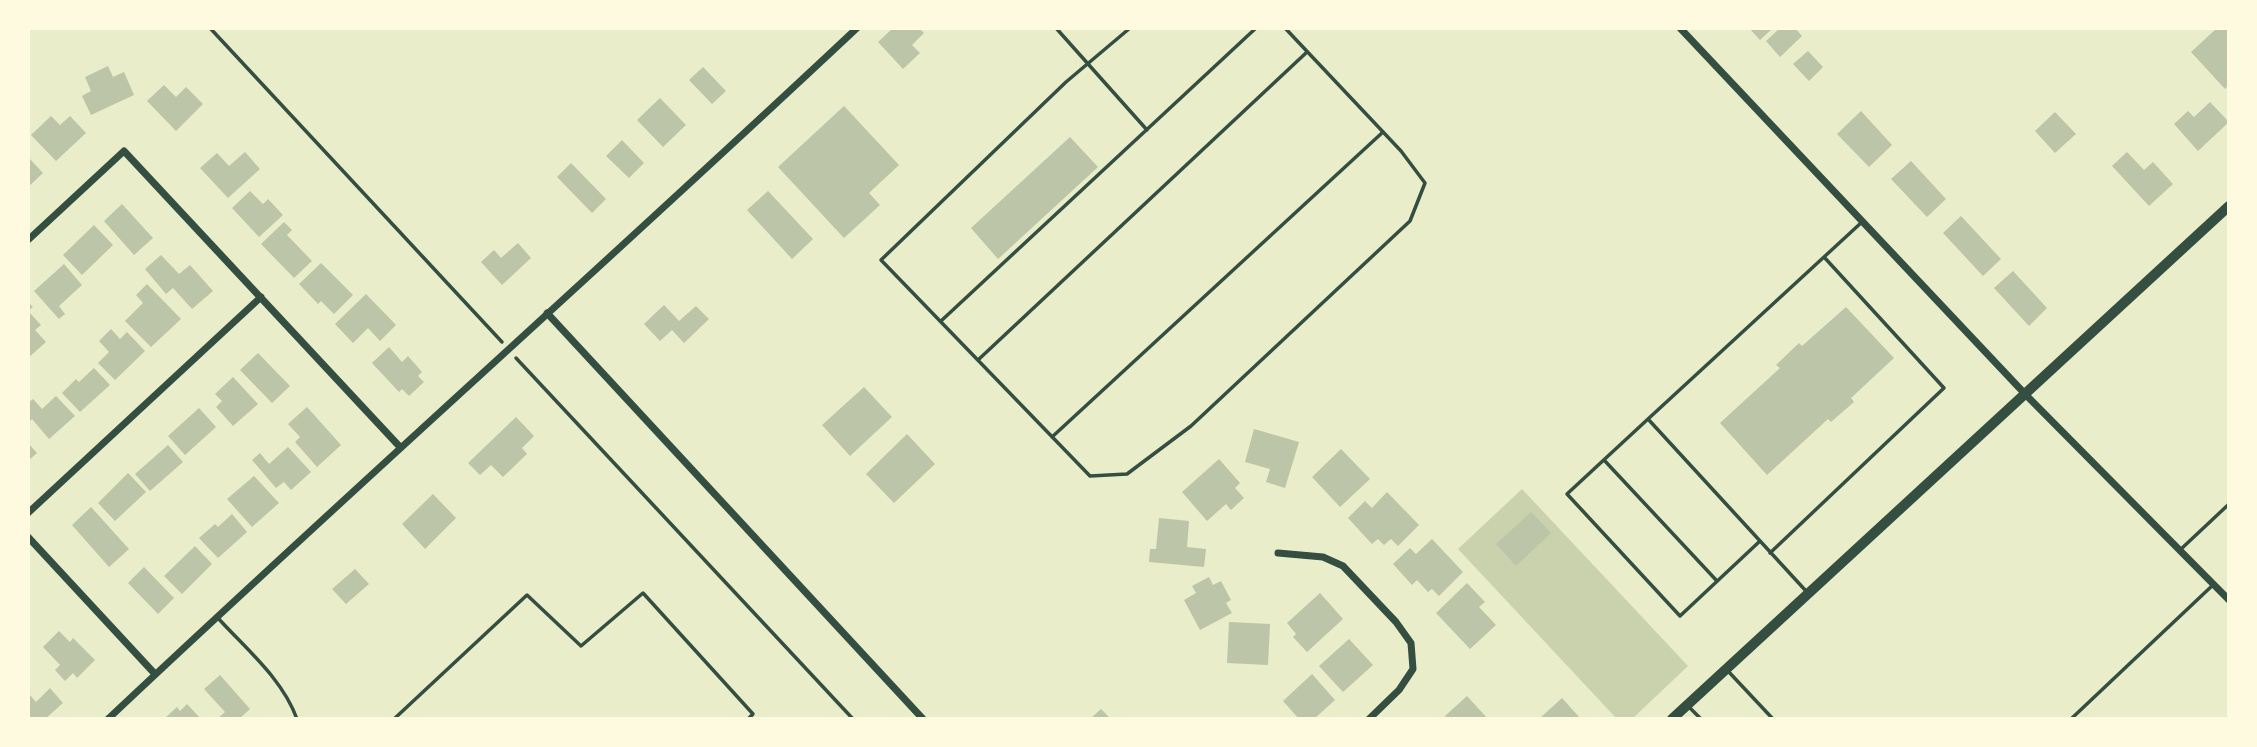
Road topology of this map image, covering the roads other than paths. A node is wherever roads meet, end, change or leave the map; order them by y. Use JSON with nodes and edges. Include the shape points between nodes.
{"nodes":[{"id":1,"x":857,"y":28,"type":"edge"},
{"id":2,"x":1056,"y":28,"type":"edge"},
{"id":3,"x":1130,"y":28,"type":"edge"},
{"id":4,"x":1256,"y":28,"type":"edge"},
{"id":5,"x":1285,"y":28,"type":"edge"},
{"id":6,"x":1680,"y":28,"type":"edge"},
{"id":7,"x":1307,"y":52,"type":"junction"},
{"id":8,"x":1089,"y":63,"type":"junction"},
{"id":9,"x":1147,"y":130,"type":"junction"},
{"id":10,"x":1383,"y":132,"type":"junction"},
{"id":11,"x":2229,"y":206,"type":"edge"},
{"id":12,"x":1863,"y":222,"type":"junction"},
{"id":13,"x":28,"y":240,"type":"edge"},
{"id":14,"x":1824,"y":257,"type":"junction"},
{"id":15,"x":261,"y":297,"type":"junction"},
{"id":16,"x":547,"y":313,"type":"junction"},
{"id":17,"x":941,"y":321,"type":"junction"},
{"id":18,"x":978,"y":360,"type":"junction"},
{"id":19,"x":2026,"y":395,"type":"junction"},
{"id":20,"x":1648,"y":419,"type":"junction"},
{"id":21,"x":1052,"y":437,"type":"junction"},
{"id":22,"x":400,"y":447,"type":"junction"},
{"id":23,"x":1604,"y":460,"type":"junction"},
{"id":24,"x":2229,"y":504,"type":"edge"},
{"id":25,"x":28,"y":513,"type":"edge"},
{"id":26,"x":28,"y":537,"type":"edge"},
{"id":27,"x":1760,"y":541,"type":"junction"},
{"id":28,"x":2180,"y":550,"type":"junction"},
{"id":29,"x":1770,"y":552,"type":"junction"},
{"id":30,"x":1278,"y":553,"type":"dead end"},
{"id":31,"x":1717,"y":581,"type":"junction"},
{"id":32,"x":2214,"y":584,"type":"junction"},
{"id":33,"x":1807,"y":593,"type":"junction"},
{"id":34,"x":2229,"y":600,"type":"edge"},
{"id":35,"x":217,"y":617,"type":"junction"},
{"id":36,"x":1726,"y":668,"type":"junction"},
{"id":37,"x":155,"y":674,"type":"junction"},
{"id":38,"x":1687,"y":705,"type":"junction"},
{"id":39,"x":108,"y":719,"type":"edge"},
{"id":40,"x":297,"y":719,"type":"edge"},
{"id":41,"x":923,"y":719,"type":"edge"},
{"id":42,"x":1369,"y":719,"type":"edge"},
{"id":43,"x":1672,"y":719,"type":"edge"},
{"id":44,"x":1701,"y":719,"type":"edge"},
{"id":45,"x":1773,"y":719,"type":"edge"},
{"id":46,"x":2071,"y":719,"type":"edge"}],
"edges":[{"from":1,"to":16,"type":"street"},
{"from":2,"to":8,"type":"lane"},
{"from":3,"to":8,"type":"lane"},
{"from":4,"to":9,"type":"lane"},
{"from":5,"to":7,"type":"lane"},
{"from":6,"to":12,"type":"street"},
{"from":7,"to":10,"type":"lane"},
{"from":7,"to":18,"type":"lane"},
{"from":8,"to":9,"type":"lane"},
{"from":8,"to":17,"type":"lane","via":[[881,260]]},
{"from":9,"to":17,"type":"lane"},
{"from":10,"to":21,"type":"lane"},
{"from":10,"to":21,"type":"lane","via":[[1425,183],[1410,222],[1191,426],[1127,474],[1090,476]]},
{"from":11,"to":19,"type":"main road"},
{"from":12,"to":14,"type":"lane"},
{"from":12,"to":19,"type":"street"},
{"from":13,"to":15,"type":"street","via":[[124,151]]},
{"from":14,"to":20,"type":"lane"},
{"from":14,"to":29,"type":"lane","via":[[1944,387]]},
{"from":15,"to":22,"type":"street"},
{"from":15,"to":25,"type":"street"},
{"from":16,"to":22,"type":"street"},
{"from":16,"to":41,"type":"street"},
{"from":17,"to":18,"type":"lane"},
{"from":18,"to":21,"type":"lane"},
{"from":19,"to":28,"type":"street"},
{"from":19,"to":33,"type":"main road"},
{"from":20,"to":23,"type":"lane"},
{"from":20,"to":27,"type":"lane"},
{"from":22,"to":35,"type":"street"},
{"from":23,"to":31,"type":"lane"},
{"from":23,"to":31,"type":"lane","via":[[1567,494],[1604,535],[1680,616]]},
{"from":24,"to":28,"type":"lane"},
{"from":26,"to":37,"type":"street"},
{"from":27,"to":29,"type":"lane"},
{"from":27,"to":31,"type":"lane"},
{"from":28,"to":32,"type":"street"},
{"from":29,"to":33,"type":"lane"},
{"from":30,"to":42,"type":"street","via":[[1323,557],[1343,566],[1411,643],[1413,669]]},
{"from":32,"to":34,"type":"street"},
{"from":32,"to":46,"type":"lane"},
{"from":33,"to":36,"type":"main road"},
{"from":35,"to":37,"type":"street"},
{"from":35,"to":40,"type":"lane","via":[[278,682]]},
{"from":36,"to":38,"type":"main road"},
{"from":36,"to":45,"type":"lane"},
{"from":37,"to":39,"type":"street"},
{"from":38,"to":43,"type":"main road"},
{"from":38,"to":44,"type":"lane"}]}
